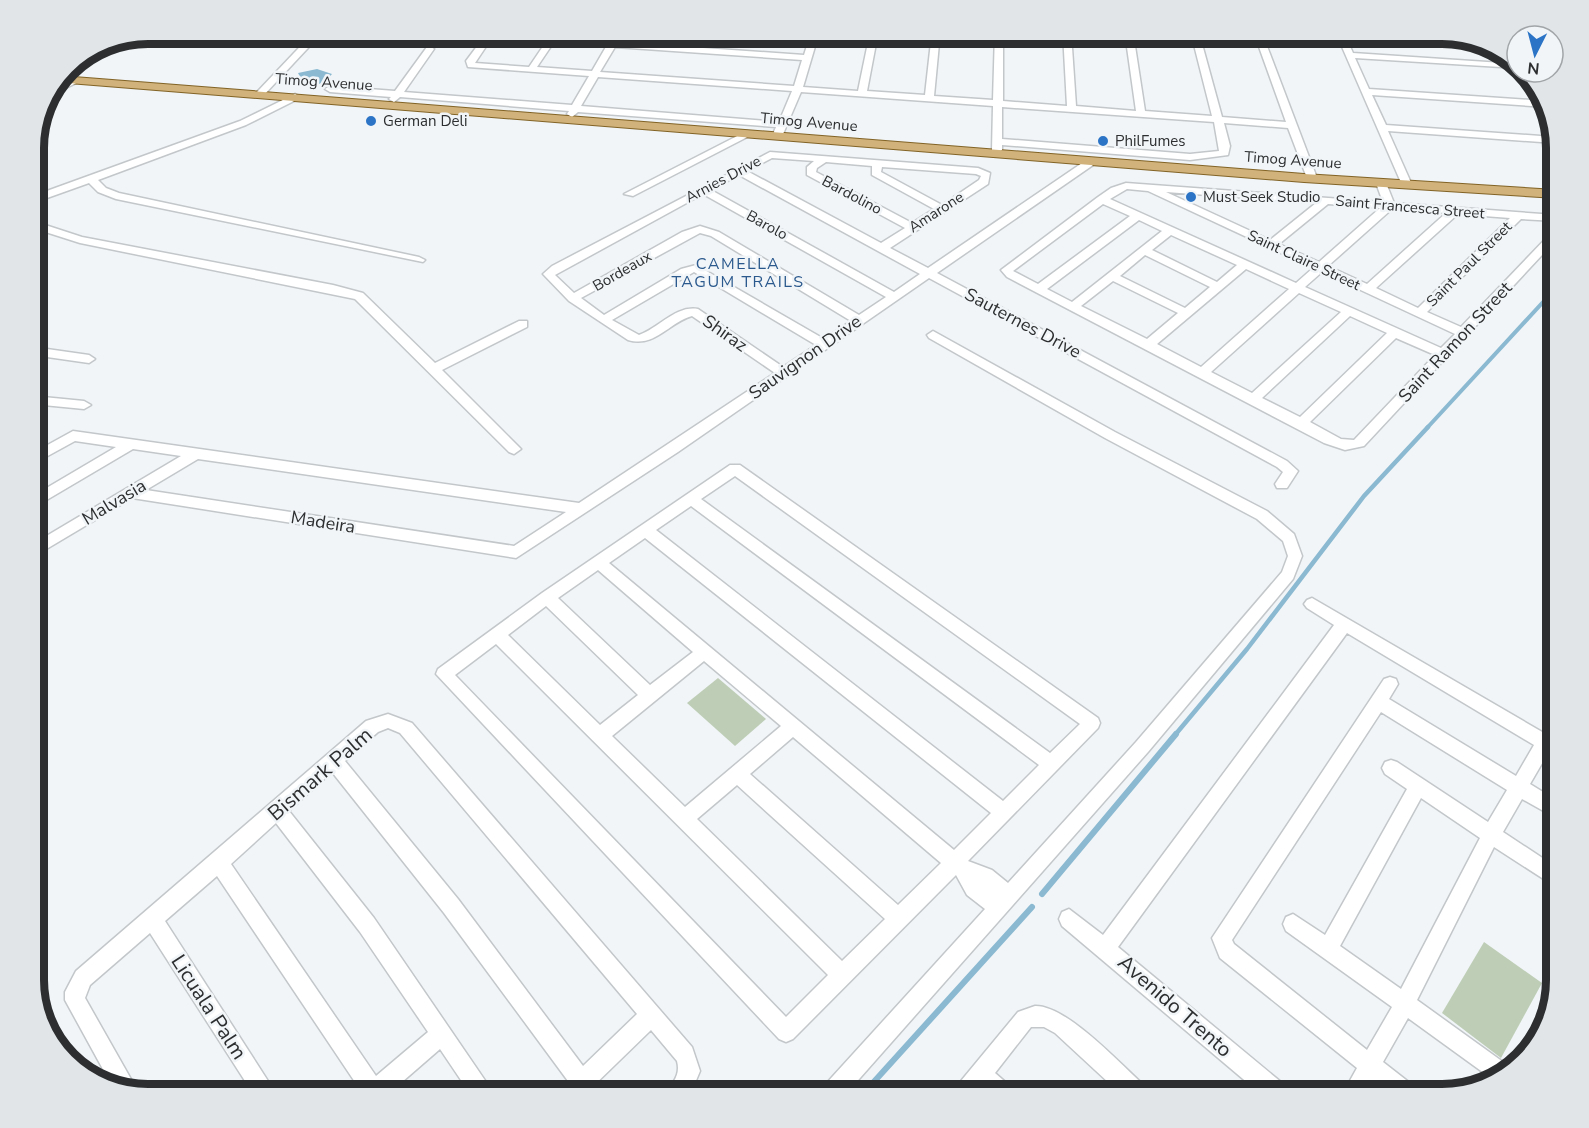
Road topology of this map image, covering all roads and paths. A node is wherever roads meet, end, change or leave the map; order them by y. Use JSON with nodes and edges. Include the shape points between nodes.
{"nodes":[{"id":1,"x":308,"y":44,"type":"edge"},
{"id":2,"x":484,"y":44,"type":"edge"},
{"id":3,"x":549,"y":44,"type":"edge"},
{"id":4,"x":612,"y":44,"type":"joint"},
{"id":5,"x":812,"y":44,"type":"edge"},
{"id":6,"x":872,"y":44,"type":"edge"},
{"id":7,"x":935,"y":44,"type":"edge"},
{"id":8,"x":999,"y":44,"type":"edge"},
{"id":9,"x":1068,"y":44,"type":"edge"},
{"id":10,"x":1131,"y":44,"type":"edge"},
{"id":11,"x":1198,"y":44,"type":"edge"},
{"id":12,"x":1262,"y":44,"type":"edge"},
{"id":13,"x":1345,"y":44,"type":"edge"},
{"id":14,"x":430,"y":49,"type":"dead end"},
{"id":15,"x":1350,"y":55,"type":"junction"},
{"id":16,"x":809,"y":58,"type":"junction"},
{"id":17,"x":1504,"y":64,"type":"edge"},
{"id":18,"x":531,"y":70,"type":"junction"},
{"id":19,"x":595,"y":76,"type":"junction"},
{"id":20,"x":69,"y":80,"type":"edge"},
{"id":21,"x":78,"y":80,"type":"junction"},
{"id":22,"x":63,"y":87,"type":"edge"},
{"id":23,"x":330,"y":89,"type":"dead end"},
{"id":24,"x":798,"y":89,"type":"junction"},
{"id":25,"x":1366,"y":92,"type":"junction"},
{"id":26,"x":260,"y":94,"type":"junction"},
{"id":27,"x":862,"y":95,"type":"junction"},
{"id":28,"x":295,"y":97,"type":"junction"},
{"id":29,"x":394,"y":99,"type":"junction"},
{"id":30,"x":929,"y":99,"type":"junction"},
{"id":31,"x":1536,"y":103,"type":"edge"},
{"id":32,"x":998,"y":105,"type":"junction"},
{"id":33,"x":1072,"y":110,"type":"junction"},
{"id":34,"x":573,"y":113,"type":"junction"},
{"id":35,"x":1141,"y":114,"type":"junction"},
{"id":36,"x":1216,"y":119,"type":"junction"},
{"id":37,"x":1292,"y":125,"type":"junction"},
{"id":38,"x":1382,"y":128,"type":"junction"},
{"id":39,"x":779,"y":130,"type":"junction"},
{"id":40,"x":750,"y":133,"type":"junction"},
{"id":41,"x":1545,"y":139,"type":"edge"},
{"id":42,"x":997,"y":148,"type":"junction"},
{"id":43,"x":824,"y":159,"type":"junction"},
{"id":44,"x":1092,"y":161,"type":"junction"},
{"id":45,"x":877,"y":163,"type":"junction"},
{"id":46,"x":739,"y":171,"type":"junction"},
{"id":47,"x":986,"y":175,"type":"joint"},
{"id":48,"x":1312,"y":178,"type":"junction"},
{"id":49,"x":91,"y":179,"type":"junction"},
{"id":50,"x":1381,"y":183,"type":"junction"},
{"id":51,"x":1407,"y":185,"type":"junction"},
{"id":52,"x":1145,"y":186,"type":"junction"},
{"id":53,"x":703,"y":190,"type":"junction"},
{"id":54,"x":1546,"y":193,"type":"edge"},
{"id":55,"x":629,"y":194,"type":"dead end"},
{"id":56,"x":44,"y":196,"type":"edge"},
{"id":57,"x":1102,"y":199,"type":"junction"},
{"id":58,"x":1327,"y":200,"type":"junction"},
{"id":59,"x":1390,"y":205,"type":"junction"},
{"id":60,"x":940,"y":208,"type":"junction"},
{"id":61,"x":1456,"y":210,"type":"junction"},
{"id":62,"x":1138,"y":215,"type":"junction"},
{"id":63,"x":1519,"y":215,"type":"junction"},
{"id":64,"x":1546,"y":217,"type":"edge"},
{"id":65,"x":911,"y":227,"type":"junction"},
{"id":66,"x":44,"y":228,"type":"edge"},
{"id":67,"x":1170,"y":230,"type":"junction"},
{"id":68,"x":1270,"y":245,"type":"junction"},
{"id":69,"x":1546,"y":245,"type":"edge"},
{"id":70,"x":883,"y":247,"type":"junction"},
{"id":71,"x":1144,"y":250,"type":"junction"},
{"id":72,"x":419,"y":260,"type":"dead end"},
{"id":73,"x":1245,"y":264,"type":"junction"},
{"id":74,"x":1321,"y":268,"type":"junction"},
{"id":75,"x":928,"y":272,"type":"junction"},
{"id":76,"x":549,"y":274,"type":"joint"},
{"id":77,"x":1111,"y":276,"type":"junction"},
{"id":78,"x":1218,"y":287,"type":"junction"},
{"id":79,"x":1298,"y":288,"type":"junction"},
{"id":80,"x":1039,"y":289,"type":"junction"},
{"id":81,"x":1367,"y":290,"type":"junction"},
{"id":82,"x":893,"y":296,"type":"junction"},
{"id":83,"x":573,"y":298,"type":"junction"},
{"id":84,"x":1072,"y":307,"type":"junction"},
{"id":85,"x":1349,"y":311,"type":"junction"},
{"id":86,"x":1187,"y":313,"type":"junction"},
{"id":87,"x":1419,"y":313,"type":"junction"},
{"id":88,"x":604,"y":319,"type":"junction"},
{"id":89,"x":858,"y":320,"type":"junction"},
{"id":90,"x":523,"y":324,"type":"dead end"},
{"id":91,"x":1395,"y":333,"type":"junction"},
{"id":92,"x":1463,"y":333,"type":"junction"},
{"id":93,"x":933,"y":335,"type":"dead end"},
{"id":94,"x":823,"y":344,"type":"junction"},
{"id":95,"x":1148,"y":345,"type":"junction"},
{"id":96,"x":44,"y":353,"type":"edge"},
{"id":97,"x":1443,"y":354,"type":"junction"},
{"id":98,"x":89,"y":359,"type":"dead end"},
{"id":99,"x":434,"y":369,"type":"junction"},
{"id":100,"x":782,"y":372,"type":"junction"},
{"id":101,"x":1202,"y":373,"type":"junction"},
{"id":102,"x":1253,"y":399,"type":"junction"},
{"id":103,"x":44,"y":401,"type":"edge"},
{"id":104,"x":84,"y":405,"type":"dead end"},
{"id":105,"x":1301,"y":423,"type":"junction"},
{"id":106,"x":131,"y":444,"type":"junction"},
{"id":107,"x":514,"y":448,"type":"dead end"},
{"id":108,"x":44,"y":453,"type":"edge"},
{"id":109,"x":195,"y":454,"type":"junction"},
{"id":110,"x":1282,"y":484,"type":"dead end"},
{"id":111,"x":130,"y":493,"type":"junction"},
{"id":112,"x":44,"y":496,"type":"edge"},
{"id":113,"x":691,"y":499,"type":"junction"},
{"id":114,"x":581,"y":509,"type":"junction"},
{"id":115,"x":645,"y":530,"type":"junction"},
{"id":116,"x":44,"y":544,"type":"edge"},
{"id":117,"x":516,"y":552,"type":"joint"},
{"id":118,"x":598,"y":562,"type":"junction"},
{"id":119,"x":547,"y":597,"type":"junction"},
{"id":120,"x":1312,"y":604,"type":"dead end"},
{"id":121,"x":1345,"y":623,"type":"junction"},
{"id":122,"x":497,"y":634,"type":"junction"},
{"id":123,"x":703,"y":653,"type":"junction"},
{"id":124,"x":1390,"y":684,"type":"dead end"},
{"id":125,"x":650,"y":696,"type":"junction"},
{"id":126,"x":1379,"y":702,"type":"junction"},
{"id":127,"x":792,"y":727,"type":"junction"},
{"id":128,"x":600,"y":735,"type":"junction"},
{"id":129,"x":1546,"y":743,"type":"edge"},
{"id":130,"x":1546,"y":751,"type":"edge"},
{"id":131,"x":334,"y":761,"type":"junction"},
{"id":132,"x":1051,"y":764,"type":"junction"},
{"id":133,"x":1391,"y":768,"type":"dead end"},
{"id":134,"x":736,"y":773,"type":"junction"},
{"id":135,"x":1417,"y":788,"type":"junction"},
{"id":136,"x":1519,"y":788,"type":"junction"},
{"id":137,"x":1546,"y":804,"type":"edge"},
{"id":138,"x":277,"y":810,"type":"junction"},
{"id":139,"x":1004,"y":812,"type":"junction"},
{"id":140,"x":684,"y":819,"type":"junction"},
{"id":141,"x":1491,"y":835,"type":"junction"},
{"id":142,"x":219,"y":862,"type":"junction"},
{"id":143,"x":959,"y":866,"type":"junction"},
{"id":144,"x":1546,"y":871,"type":"edge"},
{"id":145,"x":1003,"y":902,"type":"junction"},
{"id":146,"x":898,"y":918,"type":"junction"},
{"id":147,"x":152,"y":919,"type":"junction"},
{"id":148,"x":1069,"y":919,"type":"dead end"},
{"id":149,"x":1293,"y":924,"type":"dead end"},
{"id":150,"x":1106,"y":947,"type":"junction"},
{"id":151,"x":1328,"y":948,"type":"junction"},
{"id":152,"x":842,"y":975,"type":"junction"},
{"id":153,"x":1405,"y":1003,"type":"junction"},
{"id":154,"x":650,"y":1016,"type":"junction"},
{"id":155,"x":441,"y":1035,"type":"junction"},
{"id":156,"x":1369,"y":1066,"type":"junction"},
{"id":157,"x":1496,"y":1069,"type":"edge"},
{"id":158,"x":981,"y":1074,"type":"junction"},
{"id":159,"x":121,"y":1081,"type":"edge"},
{"id":160,"x":259,"y":1084,"type":"edge"},
{"id":161,"x":366,"y":1084,"type":"edge"},
{"id":162,"x":383,"y":1084,"type":"edge"},
{"id":163,"x":476,"y":1084,"type":"edge"},
{"id":164,"x":573,"y":1084,"type":"edge"},
{"id":165,"x":581,"y":1084,"type":"edge"},
{"id":166,"x":686,"y":1084,"type":"edge"},
{"id":167,"x":841,"y":1084,"type":"edge"},
{"id":168,"x":972,"y":1084,"type":"edge"},
{"id":169,"x":991,"y":1084,"type":"edge"},
{"id":170,"x":1126,"y":1084,"type":"edge"},
{"id":171,"x":1266,"y":1084,"type":"edge"},
{"id":172,"x":1359,"y":1084,"type":"edge"},
{"id":173,"x":1393,"y":1084,"type":"edge"}],
"edges":[{"from":1,"to":26,"type":"street"},
{"from":2,"to":18,"type":"street","via":[[470,64]]},
{"from":3,"to":18,"type":"street"},
{"from":4,"to":16,"type":"street"},
{"from":4,"to":19,"type":"street"},
{"from":5,"to":16,"type":"street"},
{"from":6,"to":27,"type":"street"},
{"from":7,"to":30,"type":"street"},
{"from":8,"to":32,"type":"street"},
{"from":9,"to":33,"type":"street"},
{"from":10,"to":35,"type":"street"},
{"from":11,"to":36,"type":"street"},
{"from":12,"to":37,"type":"street"},
{"from":13,"to":15,"type":"street"},
{"from":14,"to":29,"type":"street"},
{"from":15,"to":17,"type":"street"},
{"from":15,"to":25,"type":"street"},
{"from":16,"to":24,"type":"street"},
{"from":18,"to":19,"type":"street"},
{"from":19,"to":24,"type":"street"},
{"from":19,"to":34,"type":"street"},
{"from":20,"to":21,"type":"main road","name":"Timog Avenue"},
{"from":21,"to":22,"type":"street"},
{"from":21,"to":26,"type":"main road","name":"Timog Avenue"},
{"from":23,"to":29,"type":"street"},
{"from":24,"to":27,"type":"street"},
{"from":24,"to":39,"type":"street"},
{"from":25,"to":31,"type":"street"},
{"from":25,"to":38,"type":"street"},
{"from":26,"to":28,"type":"main road","name":"Timog Avenue"},
{"from":27,"to":30,"type":"street"},
{"from":28,"to":29,"type":"main road","name":"Timog Avenue"},
{"from":28,"to":49,"type":"street","via":[[243,123]]},
{"from":29,"to":34,"type":"main road","name":"Timog Avenue"},
{"from":30,"to":32,"type":"street"},
{"from":32,"to":33,"type":"street"},
{"from":32,"to":42,"type":"street"},
{"from":33,"to":35,"type":"street"},
{"from":34,"to":39,"type":"street"},
{"from":34,"to":40,"type":"main road","name":"Timog Avenue"},
{"from":35,"to":36,"type":"street"},
{"from":36,"to":37,"type":"street"},
{"from":36,"to":42,"type":"street","via":[[1225,151],[1213,156]]},
{"from":37,"to":48,"type":"street"},
{"from":38,"to":41,"type":"street"},
{"from":38,"to":51,"type":"street"},
{"from":39,"to":40,"type":"main road","name":"Timog Avenue"},
{"from":39,"to":42,"type":"main road","name":"Timog Avenue"},
{"from":40,"to":55,"type":"street"},
{"from":42,"to":44,"type":"main road","name":"Timog Avenue"},
{"from":43,"to":45,"type":"street","name":"Arnies Drive"},
{"from":43,"to":46,"type":"street","name":"Arnies Drive","via":[[770,155]]},
{"from":43,"to":65,"type":"street","name":"Bardolino","via":[[812,167],[811,173]]},
{"from":44,"to":48,"type":"main road","name":"Timog Avenue"},
{"from":44,"to":75,"type":"street","name":"Sauvignon Drive"},
{"from":45,"to":47,"type":"street","name":"Arnies Drive","via":[[978,171]]},
{"from":45,"to":60,"type":"street","via":[[876,173]]},
{"from":46,"to":53,"type":"street","name":"Arnies Drive"},
{"from":46,"to":70,"type":"street","name":"Sauternes Drive"},
{"from":47,"to":60,"type":"street","name":"Amarone","via":[[984,182]]},
{"from":48,"to":50,"type":"main road","name":"Timog Avenue"},
{"from":49,"to":56,"type":"street"},
{"from":49,"to":72,"type":"street","via":[[116,196]]},
{"from":50,"to":51,"type":"main road","name":"Timog Avenue"},
{"from":50,"to":59,"type":"street"},
{"from":51,"to":54,"type":"main road","name":"Timog Avenue"},
{"from":52,"to":57,"type":"street","name":"Saint Francesca Street","via":[[1120,187]]},
{"from":52,"to":58,"type":"street","name":"Saint Francesca Street"},
{"from":52,"to":68,"type":"street","name":"Saint Claire Street"},
{"from":53,"to":76,"type":"street","name":"Arnies Drive"},
{"from":53,"to":82,"type":"street","name":"Barolo"},
{"from":57,"to":62,"type":"street"},
{"from":57,"to":80,"type":"street","via":[[1008,268],[1011,275]]},
{"from":58,"to":59,"type":"street","name":"Saint Francesca Street"},
{"from":58,"to":68,"type":"street"},
{"from":59,"to":61,"type":"street","name":"Saint Francesca Street"},
{"from":59,"to":74,"type":"street"},
{"from":60,"to":65,"type":"street","name":"Amarone"},
{"from":61,"to":63,"type":"street","name":"Saint Francesca Street"},
{"from":61,"to":81,"type":"street"},
{"from":62,"to":67,"type":"street"},
{"from":62,"to":80,"type":"street"},
{"from":63,"to":64,"type":"street","name":"Saint Francesca Street"},
{"from":63,"to":87,"type":"street","name":"Saint Paul Street"},
{"from":65,"to":70,"type":"street","name":"Amarone"},
{"from":66,"to":99,"type":"street","via":[[80,240],[348,292],[368,303]]},
{"from":67,"to":71,"type":"street"},
{"from":67,"to":73,"type":"street"},
{"from":68,"to":74,"type":"street","name":"Saint Claire Street"},
{"from":69,"to":92,"type":"street","name":"Saint Ramon Street"},
{"from":70,"to":75,"type":"street","name":"Sauternes Drive"},
{"from":71,"to":77,"type":"street"},
{"from":71,"to":78,"type":"street"},
{"from":73,"to":78,"type":"street"},
{"from":73,"to":79,"type":"street"},
{"from":74,"to":79,"type":"street"},
{"from":74,"to":81,"type":"street","name":"Saint Claire Street"},
{"from":75,"to":82,"type":"street","name":"Sauvignon Drive"},
{"from":75,"to":110,"type":"street","name":"Sauternes Drive","via":[[1282,464],[1291,471]]},
{"from":76,"to":83,"type":"street","name":"Shiraz"},
{"from":77,"to":84,"type":"street"},
{"from":77,"to":86,"type":"street"},
{"from":78,"to":86,"type":"street"},
{"from":79,"to":85,"type":"street"},
{"from":79,"to":101,"type":"street"},
{"from":80,"to":84,"type":"street"},
{"from":81,"to":87,"type":"street","name":"Saint Claire Street"},
{"from":82,"to":89,"type":"street","name":"Sauvignon Drive"},
{"from":83,"to":88,"type":"street","name":"Shiraz"},
{"from":83,"to":89,"type":"street","name":"Bordeaux","via":[[700,229],[715,234]]},
{"from":84,"to":95,"type":"street"},
{"from":85,"to":91,"type":"street"},
{"from":85,"to":102,"type":"street"},
{"from":86,"to":95,"type":"street"},
{"from":87,"to":92,"type":"street","name":"Saint Claire Street"},
{"from":88,"to":94,"type":"street","via":[[696,268]]},
{"from":88,"to":100,"type":"street","name":"Shiraz","via":[[639,339],[694,312]]},
{"from":89,"to":94,"type":"street","name":"Sauvignon Drive"},
{"from":90,"to":99,"type":"street"},
{"from":91,"to":97,"type":"street"},
{"from":91,"to":105,"type":"street"},
{"from":92,"to":97,"type":"street","name":"Saint Ramon Street"},
{"from":93,"to":145,"type":"street","via":[[1110,435],[1262,514],[1294,547],[1288,575]]},
{"from":94,"to":100,"type":"street","name":"Sauvignon Drive"},
{"from":95,"to":101,"type":"street"},
{"from":96,"to":98,"type":"street"},
{"from":97,"to":105,"type":"street","name":"Saint Ramon Street","via":[[1359,443],[1344,445]]},
{"from":99,"to":107,"type":"street"},
{"from":100,"to":114,"type":"street","name":"Sauvignon Drive"},
{"from":101,"to":102,"type":"street"},
{"from":102,"to":105,"type":"street"},
{"from":103,"to":104,"type":"street"},
{"from":106,"to":108,"type":"street","via":[[74,436]]},
{"from":106,"to":109,"type":"street"},
{"from":106,"to":112,"type":"street"},
{"from":109,"to":111,"type":"street","name":"Malvasia"},
{"from":109,"to":114,"type":"street"},
{"from":111,"to":116,"type":"street","name":"Malvasia"},
{"from":111,"to":117,"type":"street","name":"Madeira"},
{"from":113,"to":115,"type":"street"},
{"from":113,"to":132,"type":"street"},
{"from":113,"to":132,"type":"street","via":[[735,469],[1092,723]]},
{"from":114,"to":117,"type":"street","name":"Sauvignon Drive"},
{"from":115,"to":118,"type":"street"},
{"from":115,"to":139,"type":"street"},
{"from":118,"to":119,"type":"street"},
{"from":118,"to":123,"type":"street"},
{"from":119,"to":122,"type":"street"},
{"from":119,"to":125,"type":"street"},
{"from":120,"to":121,"type":"street"},
{"from":121,"to":129,"type":"street"},
{"from":121,"to":150,"type":"street"},
{"from":122,"to":128,"type":"street"},
{"from":122,"to":152,"type":"street","via":[[444,674],[786,1032]]},
{"from":123,"to":125,"type":"street"},
{"from":123,"to":127,"type":"street"},
{"from":124,"to":126,"type":"street"},
{"from":125,"to":128,"type":"street"},
{"from":126,"to":136,"type":"street"},
{"from":126,"to":156,"type":"street","via":[[1222,938],[1227,951]]},
{"from":127,"to":134,"type":"street"},
{"from":127,"to":143,"type":"street"},
{"from":128,"to":140,"type":"street"},
{"from":130,"to":136,"type":"street"},
{"from":131,"to":138,"type":"street","name":"Bismark Palm"},
{"from":131,"to":154,"type":"street","name":"Bismark Palm","via":[[372,726],[388,722],[406,728]]},
{"from":131,"to":164,"type":"street","via":[[452,906]]},
{"from":132,"to":139,"type":"street"},
{"from":133,"to":135,"type":"street"},
{"from":134,"to":140,"type":"street"},
{"from":134,"to":146,"type":"street"},
{"from":135,"to":141,"type":"street"},
{"from":135,"to":151,"type":"street"},
{"from":136,"to":137,"type":"street"},
{"from":136,"to":141,"type":"street"},
{"from":138,"to":142,"type":"street","name":"Bismark Palm"},
{"from":138,"to":155,"type":"street","via":[[367,925]]},
{"from":139,"to":143,"type":"street"},
{"from":140,"to":152,"type":"street"},
{"from":141,"to":144,"type":"street"},
{"from":141,"to":153,"type":"street"},
{"from":142,"to":147,"type":"street","name":"Bismark Palm"},
{"from":142,"to":161,"type":"street"},
{"from":143,"to":145,"type":"street","via":[[974,888]]},
{"from":143,"to":146,"type":"street"},
{"from":145,"to":167,"type":"street"},
{"from":146,"to":152,"type":"street"},
{"from":147,"to":159,"type":"street","name":"Bismark Palm","via":[[88,972],[75,992],[75,1000]]},
{"from":147,"to":160,"type":"street","name":"Licuala Palm"},
{"from":148,"to":150,"type":"street","name":"Avenido Trento"},
{"from":149,"to":151,"type":"street"},
{"from":150,"to":171,"type":"street","name":"Avenido Trento"},
{"from":151,"to":153,"type":"street"},
{"from":153,"to":156,"type":"street"},
{"from":153,"to":157,"type":"street"},
{"from":154,"to":165,"type":"street"},
{"from":154,"to":166,"type":"street","name":"Bismark Palm","via":[[685,1054],[690,1064]]},
{"from":155,"to":162,"type":"street"},
{"from":155,"to":163,"type":"street"},
{"from":156,"to":172,"type":"street"},
{"from":156,"to":173,"type":"street"},
{"from":158,"to":168,"type":"street"},
{"from":158,"to":169,"type":"street"},
{"from":158,"to":170,"type":"street","via":[[1025,1019],[1042,1016],[1062,1026]]}]}
